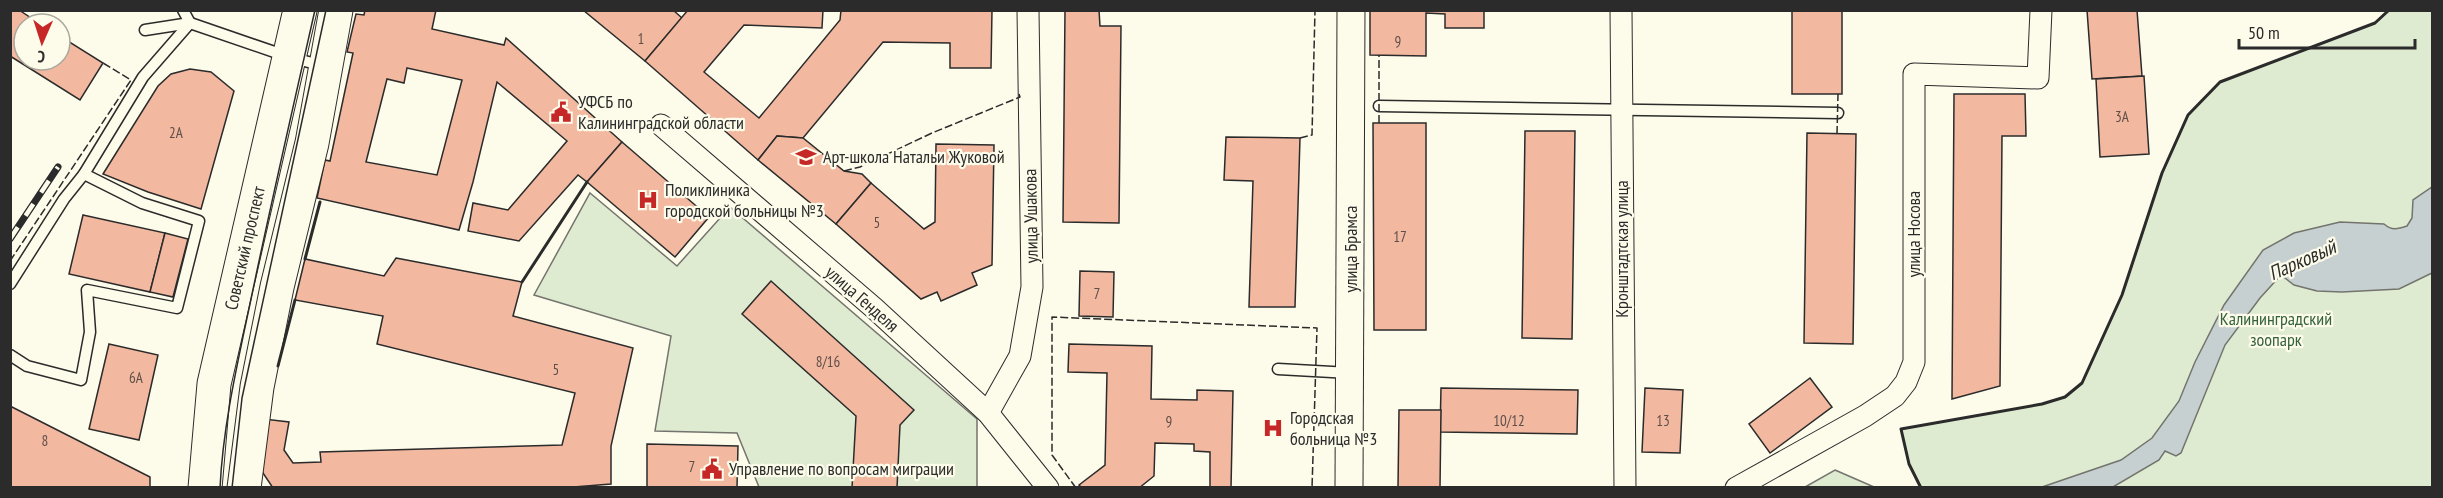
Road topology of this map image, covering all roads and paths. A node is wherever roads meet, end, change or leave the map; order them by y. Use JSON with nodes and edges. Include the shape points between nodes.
{"nodes":[{"id":1,"x":183,"y":10,"type":"edge"},
{"id":2,"x":300,"y":10,"type":"edge"},
{"id":3,"x":336,"y":10,"type":"edge"},
{"id":4,"x":1028,"y":10,"type":"edge"},
{"id":5,"x":1352,"y":10,"type":"edge"},
{"id":6,"x":1621,"y":10,"type":"edge"},
{"id":7,"x":2042,"y":10,"type":"edge"},
{"id":8,"x":190,"y":24,"type":"junction"},
{"id":9,"x":145,"y":30,"type":"dead end"},
{"id":10,"x":289,"y":57,"type":"junction"},
{"id":11,"x":326,"y":66,"type":"junction"},
{"id":12,"x":1379,"y":106,"type":"dead end"},
{"id":13,"x":1622,"y":110,"type":"junction"},
{"id":14,"x":1838,"y":113,"type":"dead end"},
{"id":15,"x":661,"y":125,"type":"dead end"},
{"id":16,"x":84,"y":174,"type":"junction"},
{"id":17,"x":10,"y":284,"type":"edge"},
{"id":18,"x":10,"y":354,"type":"edge"},
{"id":19,"x":1278,"y":369,"type":"dead end"},
{"id":20,"x":1350,"y":373,"type":"junction"},
{"id":21,"x":988,"y":413,"type":"junction"},
{"id":22,"x":205,"y":488,"type":"edge"},
{"id":23,"x":244,"y":488,"type":"edge"},
{"id":24,"x":1048,"y":488,"type":"edge"},
{"id":25,"x":1349,"y":488,"type":"edge"},
{"id":26,"x":1625,"y":488,"type":"edge"},
{"id":27,"x":1736,"y":488,"type":"edge"}],
"edges":[{"from":1,"to":8,"type":"lane"},
{"from":2,"to":10,"type":"main road","name":"Советский проспект"},
{"from":3,"to":11,"type":"main road"},
{"from":4,"to":21,"type":"street","name":"улица Ушакова","via":[[1032,287],[1020,356]]},
{"from":5,"to":20,"type":"street","name":"улица Брамса"},
{"from":6,"to":13,"type":"street","name":"Кронштадтская улица"},
{"from":7,"to":27,"type":"street","name":"улица Носова","via":[[2038,78],[1914,74],[1914,362],[1906,382],[1895,396],[1865,416]]},
{"from":8,"to":9,"type":"lane"},
{"from":8,"to":10,"type":"lane"},
{"from":8,"to":16,"type":"lane","via":[[144,77]]},
{"from":10,"to":11,"type":"lane"},
{"from":10,"to":22,"type":"main road","name":"Советский проспект","via":[[214,384]]},
{"from":11,"to":23,"type":"main road","via":[[257,387]]},
{"from":12,"to":13,"type":"lane"},
{"from":13,"to":14,"type":"lane"},
{"from":13,"to":26,"type":"street","name":"Кронштадтская улица"},
{"from":15,"to":21,"type":"street","name":"улица Генделя","via":[[874,308]]},
{"from":16,"to":17,"type":"lane"},
{"from":16,"to":18,"type":"lane","via":[[142,203],[199,221],[177,308],[87,290],[90,332],[81,380],[27,366]]},
{"from":19,"to":20,"type":"lane"},
{"from":20,"to":25,"type":"street","name":"улица Брамса"},
{"from":21,"to":24,"type":"street","name":"улица Генделя"}]}
